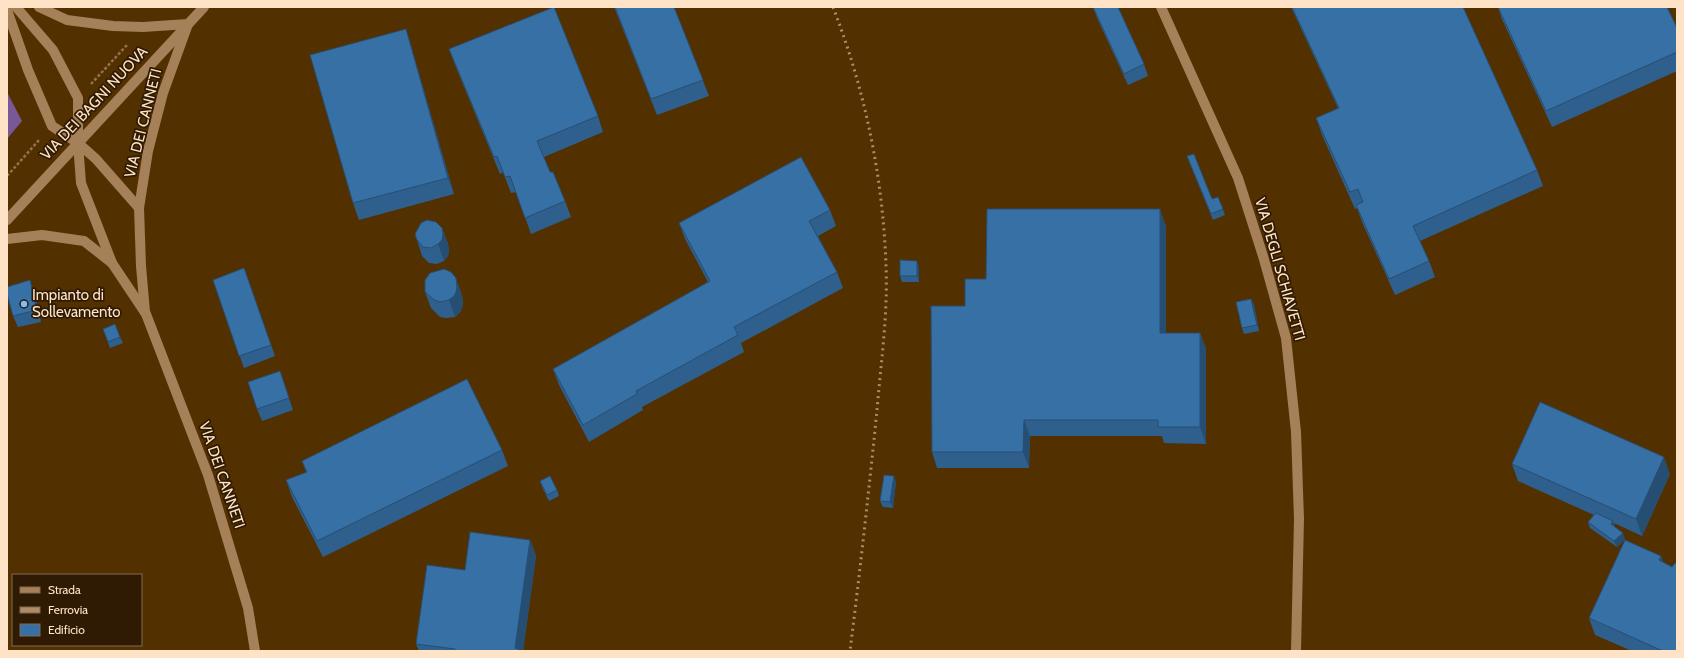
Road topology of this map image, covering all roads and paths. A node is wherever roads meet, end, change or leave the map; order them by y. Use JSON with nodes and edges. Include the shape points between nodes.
{"nodes":[{"id":1,"x":16,"y":7,"type":"edge"},
{"id":2,"x":39,"y":7,"type":"edge"},
{"id":3,"x":204,"y":7,"type":"edge"},
{"id":4,"x":1161,"y":7,"type":"edge"},
{"id":5,"x":7,"y":10,"type":"edge"},
{"id":6,"x":188,"y":24,"type":"junction"},
{"id":7,"x":78,"y":143,"type":"junction"},
{"id":8,"x":139,"y":208,"type":"junction"},
{"id":9,"x":7,"y":220,"type":"edge"},
{"id":10,"x":7,"y":239,"type":"edge"},
{"id":11,"x":112,"y":263,"type":"junction"},
{"id":12,"x":146,"y":314,"type":"junction"},
{"id":13,"x":255,"y":651,"type":"edge"},
{"id":14,"x":1296,"y":651,"type":"edge"}],
"edges":[{"from":1,"to":7,"type":"street","via":[[53,50],[78,98]]},
{"from":2,"to":6,"type":"street","via":[[67,20],[113,26],[143,28]]},
{"from":3,"to":6,"type":"street","name":"VIA DEI BAGNI NUOVA"},
{"from":4,"to":14,"type":"street","name":"VIA DEGLI SCHIAVETTI","via":[[1238,178],[1286,338],[1296,432],[1299,519]]},
{"from":5,"to":7,"type":"street","via":[[28,70],[52,126]]},
{"from":6,"to":7,"type":"street","name":"VIA DEI BAGNI NUOVA"},
{"from":6,"to":8,"type":"street","name":"VIA DEI CANNETI","via":[[163,93],[148,151]]},
{"from":7,"to":8,"type":"street","name":"VIA DEI CANNETI","via":[[96,158]]},
{"from":7,"to":9,"type":"street","name":"VIA DEI BAGNI NUOVA"},
{"from":7,"to":11,"type":"street","name":"VIA DEI CANNETI","via":[[81,183]]},
{"from":8,"to":12,"type":"street","name":"VIA DEI CANNETI"},
{"from":10,"to":11,"type":"street","name":"VIA DEI CANNETI","via":[[42,235],[84,240]]},
{"from":11,"to":12,"type":"street","name":"VIA DEI CANNETI"},
{"from":12,"to":13,"type":"street","name":"VIA DEI CANNETI","via":[[208,475],[248,608]]}]}
